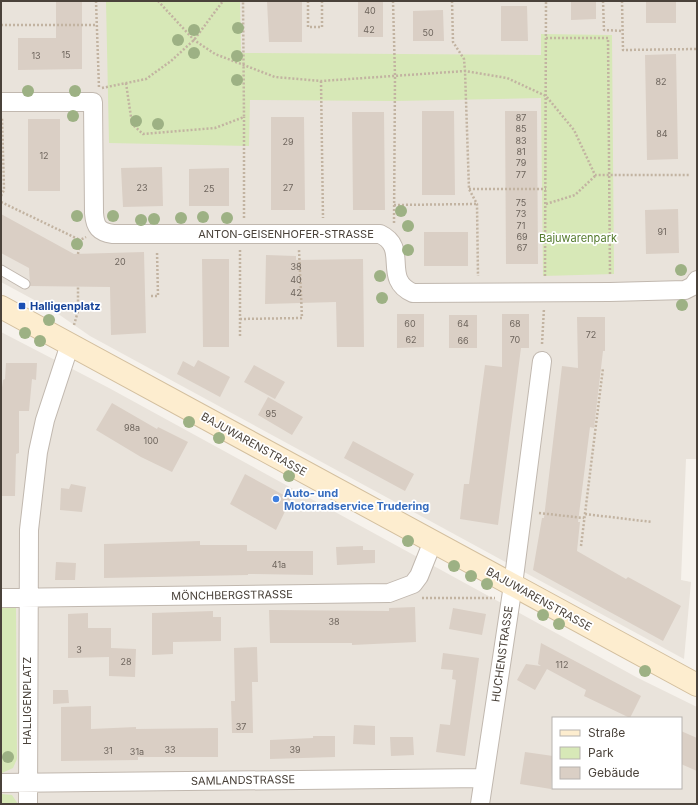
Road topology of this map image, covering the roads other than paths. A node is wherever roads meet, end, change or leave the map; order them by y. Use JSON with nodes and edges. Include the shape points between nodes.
{"nodes":[{"id":1,"x":1,"y":102,"type":"edge"},
{"id":2,"x":1,"y":270,"type":"edge"},
{"id":3,"x":697,"y":280,"type":"edge"},
{"id":4,"x":25,"y":284,"type":"dead end"},
{"id":5,"x":1,"y":307,"type":"edge"},
{"id":6,"x":72,"y":337,"type":"junction"},
{"id":7,"x":542,"y":361,"type":"road end"},
{"id":8,"x":433,"y":541,"type":"junction"},
{"id":9,"x":507,"y":592,"type":"junction"},
{"id":10,"x":1,"y":598,"type":"edge"},
{"id":11,"x":28,"y":598,"type":"junction"},
{"id":12,"x":697,"y":685,"type":"edge"},
{"id":13,"x":484,"y":778,"type":"junction"},
{"id":14,"x":27,"y":782,"type":"junction"},
{"id":15,"x":1,"y":783,"type":"edge"},
{"id":16,"x":28,"y":804,"type":"edge"},
{"id":17,"x":480,"y":804,"type":"edge"}],
"edges":[{"from":1,"to":3,"type":"street","name":"ANTON-GEISENHOFER-STRASSE","via":[[93,102],[95,222],[99,230],[105,233],[242,240],[323,234],[380,234],[388,238],[394,246],[398,278],[404,289],[413,293],[685,290],[693,286]]},
{"from":2,"to":4,"type":"lane"},
{"from":5,"to":6,"type":"main road","name":"BAJUWARENSTRASSE"},
{"from":6,"to":8,"type":"main road","name":"BAJUWARENSTRASSE"},
{"from":6,"to":11,"type":"street","name":"HALLIGENPLATZ","via":[[45,420],[38,452],[29,530]]},
{"from":7,"to":9,"type":"street","name":"HUCHENSTRASSE","via":[[522,511]]},
{"from":8,"to":9,"type":"main road","name":"BAJUWARENSTRASSE"},
{"from":8,"to":11,"type":"street","name":"MÖNCHBERGSTRASSE","via":[[419,576],[413,584],[389,593]]},
{"from":9,"to":12,"type":"main road","name":"BAJUWARENSTRASSE"},
{"from":9,"to":13,"type":"street","name":"HUCHENSTRASSE"},
{"from":10,"to":11,"type":"street","name":"MÖNCHBERGSTRASSE"},
{"from":11,"to":14,"type":"street","name":"HALLIGENPLATZ"},
{"from":13,"to":14,"type":"street","name":"SAMLANDSTRASSE"},
{"from":13,"to":17,"type":"street","name":"HUCHENSTRASSE"},
{"from":14,"to":15,"type":"street","name":"SAMLANDSTRASSE"},
{"from":14,"to":16,"type":"street","name":"HALLIGENPLATZ"}]}
